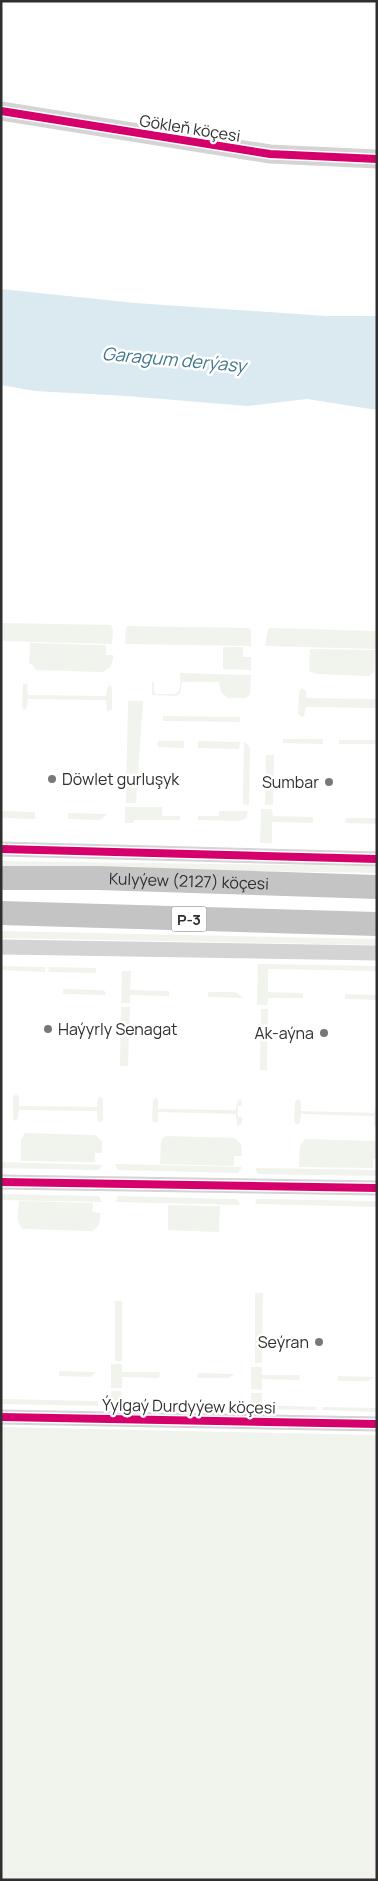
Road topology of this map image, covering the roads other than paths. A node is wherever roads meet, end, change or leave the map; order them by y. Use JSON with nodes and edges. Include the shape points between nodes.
{"nodes":[{"id":1,"x":1,"y":111,"type":"edge"},
{"id":2,"x":377,"y":159,"type":"edge"},
{"id":3,"x":1,"y":849,"type":"edge"},
{"id":4,"x":377,"y":859,"type":"edge"},
{"id":5,"x":1,"y":878,"type":"edge"},
{"id":6,"x":377,"y":887,"type":"edge"},
{"id":7,"x":1,"y":913,"type":"edge"},
{"id":8,"x":377,"y":924,"type":"edge"},
{"id":9,"x":1,"y":947,"type":"edge"},
{"id":10,"x":377,"y":953,"type":"edge"},
{"id":11,"x":1,"y":1182,"type":"edge"},
{"id":12,"x":377,"y":1188,"type":"edge"},
{"id":13,"x":1,"y":1417,"type":"edge"},
{"id":14,"x":377,"y":1424,"type":"edge"}],
"edges":[{"from":1,"to":2,"type":"street","name":"Gökleň köçesi","via":[[270,154]]},
{"from":3,"to":4,"type":"street"},
{"from":5,"to":6,"type":"highway","name":"Kulyýew (2127) köçesi"},
{"from":7,"to":8,"type":"highway","number":"P-3"},
{"from":9,"to":10,"type":"street"},
{"from":11,"to":12,"type":"street"},
{"from":13,"to":14,"type":"street","name":"Ýylgaý Durdyýew köçesi"}]}
